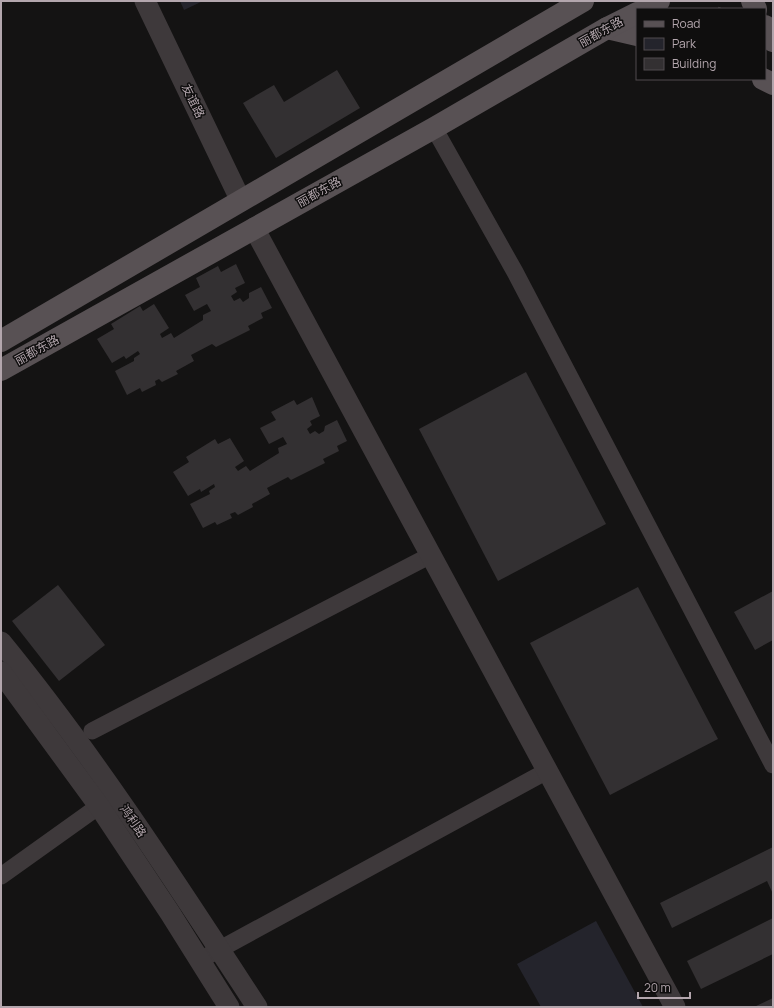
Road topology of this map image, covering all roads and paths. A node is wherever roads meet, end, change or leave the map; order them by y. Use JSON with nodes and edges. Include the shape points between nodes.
{"nodes":[{"id":1,"x":145,"y":1,"type":"edge"},
{"id":2,"x":583,"y":1,"type":"edge"},
{"id":3,"x":659,"y":1,"type":"edge"},
{"id":4,"x":646,"y":8,"type":"edge"},
{"id":5,"x":636,"y":14,"type":"edge"},
{"id":6,"x":607,"y":28,"type":"junction"},
{"id":7,"x":766,"y":28,"type":"edge"},
{"id":8,"x":636,"y":35,"type":"edge"},
{"id":9,"x":773,"y":42,"type":"edge"},
{"id":10,"x":434,"y":128,"type":"junction"},
{"id":11,"x":241,"y":201,"type":"junction"},
{"id":12,"x":254,"y":228,"type":"junction"},
{"id":13,"x":1,"y":340,"type":"edge"},
{"id":14,"x":1,"y":370,"type":"edge"},
{"id":15,"x":431,"y":555,"type":"junction"},
{"id":16,"x":1,"y":642,"type":"edge"},
{"id":17,"x":1,"y":672,"type":"edge"},
{"id":18,"x":92,"y":732,"type":"dead end"},
{"id":19,"x":773,"y":765,"type":"edge"},
{"id":20,"x":548,"y":771,"type":"junction"},
{"id":21,"x":99,"y":806,"type":"junction"},
{"id":22,"x":1,"y":876,"type":"edge"},
{"id":23,"x":220,"y":950,"type":"junction"},
{"id":24,"x":200,"y":960,"type":"junction"},
{"id":25,"x":229,"y":1007,"type":"edge"},
{"id":26,"x":257,"y":1007,"type":"edge"},
{"id":27,"x":675,"y":1007,"type":"edge"}],
"edges":[{"from":1,"to":11,"type":"street","name":"友谊路"},
{"from":2,"to":11,"type":"main road"},
{"from":3,"to":4,"type":"main road"},
{"from":5,"to":6,"type":"main road","name":"丽都东路"},
{"from":6,"to":8,"type":"main road"},
{"from":6,"to":10,"type":"main road","name":"丽都东路"},
{"from":7,"to":9,"type":"main road"},
{"from":10,"to":12,"type":"main road","name":"丽都东路"},
{"from":10,"to":19,"type":"street","via":[[515,272]]},
{"from":11,"to":13,"type":"main road"},
{"from":12,"to":14,"type":"main road","name":"丽都东路"},
{"from":12,"to":15,"type":"street"},
{"from":15,"to":18,"type":"street"},
{"from":15,"to":20,"type":"street"},
{"from":16,"to":23,"type":"street","name":"鸿利路","via":[[106,781]]},
{"from":17,"to":21,"type":"street","name":"鸿利路"},
{"from":20,"to":23,"type":"street"},
{"from":20,"to":27,"type":"street"},
{"from":21,"to":22,"type":"street"},
{"from":21,"to":24,"type":"street","name":"鸿利路"},
{"from":23,"to":24,"type":"street"},
{"from":23,"to":26,"type":"street","name":"鸿利路"},
{"from":24,"to":25,"type":"street","name":"鸿利路"}]}
